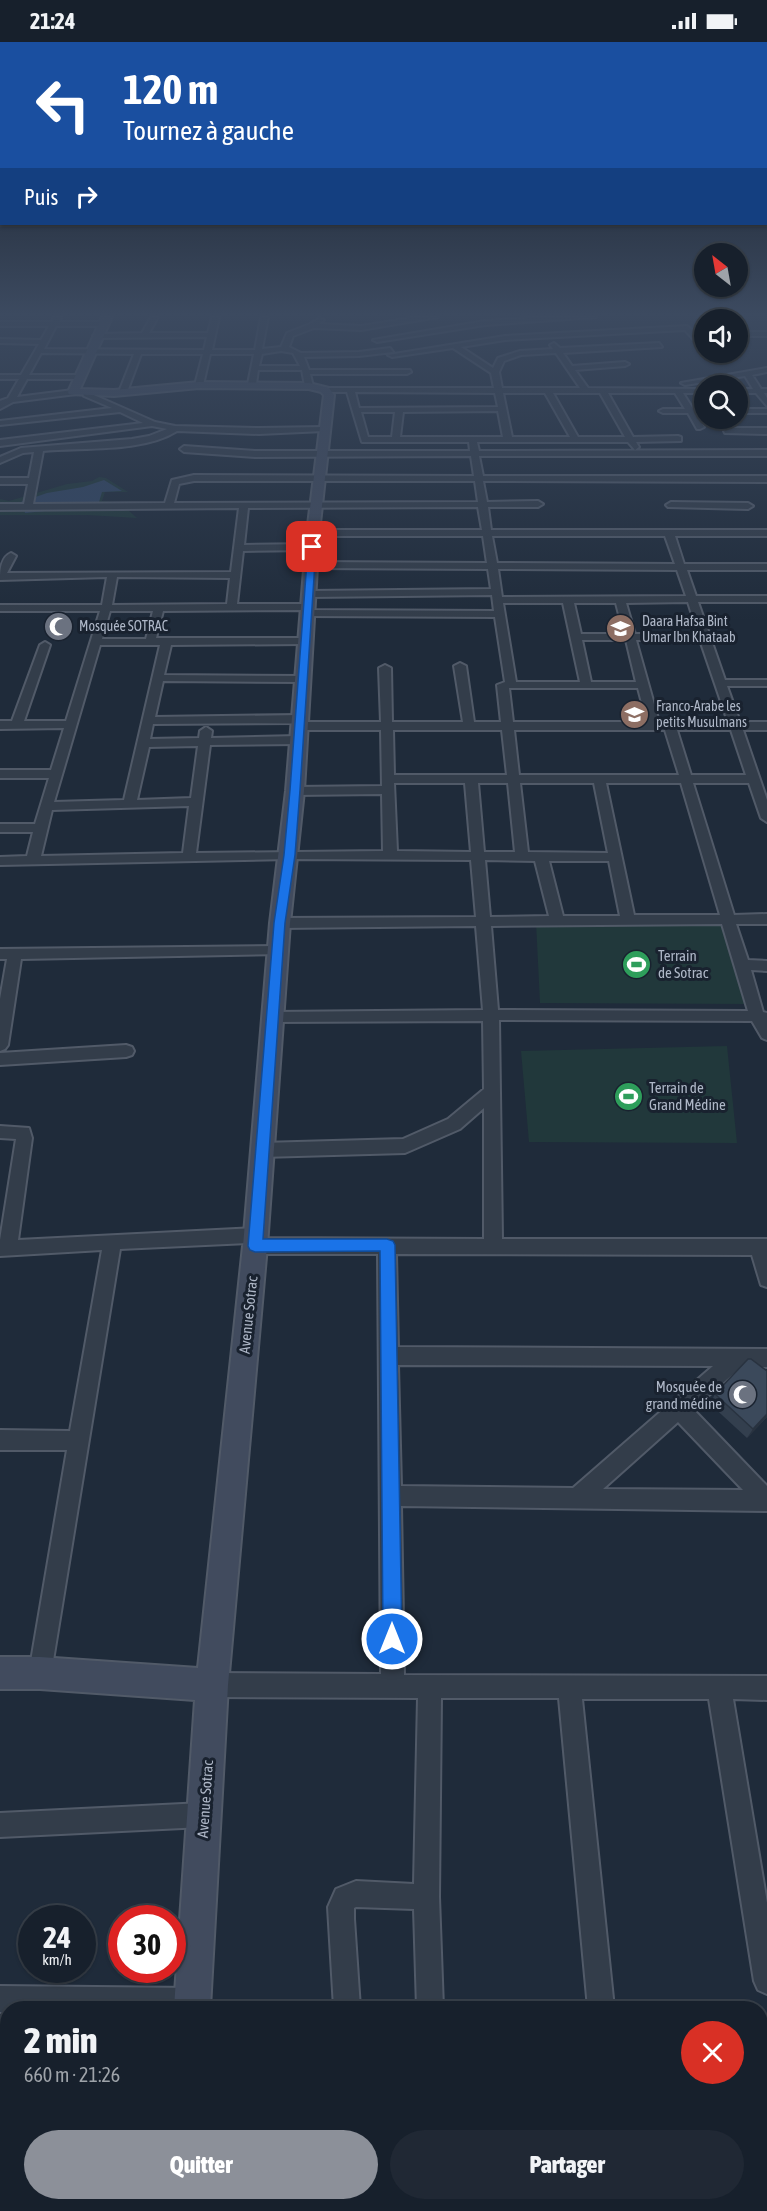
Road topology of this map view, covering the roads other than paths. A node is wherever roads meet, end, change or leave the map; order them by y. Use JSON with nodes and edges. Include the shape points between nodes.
{"nodes":[{"id":1,"x":46,"y":418,"type":"edge"},
{"id":2,"x":139,"y":418,"type":"edge"},
{"id":3,"x":326,"y":418,"type":"edge"},
{"id":4,"x":358,"y":418,"type":"edge"},
{"id":5,"x":398,"y":418,"type":"edge"},
{"id":6,"x":504,"y":418,"type":"edge"},
{"id":7,"x":563,"y":418,"type":"edge"},
{"id":8,"x":619,"y":418,"type":"edge"},
{"id":9,"x":153,"y":424,"type":"junction"},
{"id":10,"x":175,"y":428,"type":"junction"},
{"id":11,"x":324,"y":429,"type":"junction"},
{"id":12,"x":259,"y":430,"type":"junction"},
{"id":13,"x":728,"y":431,"type":"dead end"},
{"id":14,"x":767,"y":432,"type":"edge"},
{"id":15,"x":574,"y":439,"type":"junction"},
{"id":16,"x":632,"y":439,"type":"junction"},
{"id":17,"x":678,"y":439,"type":"dead end"},
{"id":18,"x":396,"y":440,"type":"junction"},
{"id":19,"x":472,"y":440,"type":"junction"},
{"id":20,"x":508,"y":440,"type":"junction"},
{"id":21,"x":50,"y":442,"type":"junction"},
{"id":22,"x":0,"y":443,"type":"edge"},
{"id":23,"x":39,"y":448,"type":"junction"},
{"id":24,"x":184,"y":449,"type":"dead end"},
{"id":25,"x":255,"y":453,"type":"junction"},
{"id":26,"x":767,"y":453,"type":"edge"},
{"id":27,"x":321,"y":454,"type":"junction"},
{"id":28,"x":475,"y":454,"type":"junction"},
{"id":29,"x":0,"y":460,"type":"edge"},
{"id":30,"x":643,"y":466,"type":"junction"},
{"id":31,"x":212,"y":470,"type":"dead end"},
{"id":32,"x":194,"y":478,"type":"junction"},
{"id":33,"x":318,"y":479,"type":"junction"},
{"id":34,"x":479,"y":479,"type":"junction"},
{"id":35,"x":767,"y":479,"type":"edge"},
{"id":36,"x":33,"y":480,"type":"junction"},
{"id":37,"x":0,"y":481,"type":"edge"},
{"id":38,"x":538,"y":504,"type":"dead end"},
{"id":39,"x":483,"y":505,"type":"junction"},
{"id":40,"x":708,"y":505,"type":"junction"},
{"id":41,"x":169,"y":506,"type":"junction"},
{"id":42,"x":244,"y":506,"type":"junction"},
{"id":43,"x":316,"y":506,"type":"junction"},
{"id":44,"x":671,"y":506,"type":"dead end"},
{"id":45,"x":748,"y":506,"type":"dead end"},
{"id":46,"x":0,"y":507,"type":"edge"},
{"id":47,"x":28,"y":507,"type":"junction"},
{"id":48,"x":713,"y":514,"type":"dead end"},
{"id":49,"x":487,"y":533,"type":"junction"},
{"id":50,"x":669,"y":533,"type":"junction"},
{"id":51,"x":767,"y":533,"type":"edge"},
{"id":52,"x":239,"y":548,"type":"junction"},
{"id":53,"x":312,"y":548,"type":"junction"},
{"id":54,"x":10,"y":556,"type":"dead end"},
{"id":55,"x":492,"y":566,"type":"junction"},
{"id":56,"x":681,"y":567,"type":"junction"},
{"id":57,"x":767,"y":567,"type":"edge"},
{"id":58,"x":113,"y":574,"type":"junction"},
{"id":59,"x":235,"y":575,"type":"junction"},
{"id":60,"x":0,"y":576,"type":"edge"},
{"id":61,"x":497,"y":596,"type":"junction"},
{"id":62,"x":692,"y":599,"type":"junction"},
{"id":63,"x":764,"y":599,"type":"edge"},
{"id":64,"x":568,"y":600,"type":"junction"},
{"id":65,"x":620,"y":600,"type":"junction"},
{"id":66,"x":309,"y":605,"type":"junction"},
{"id":67,"x":232,"y":606,"type":"junction"},
{"id":68,"x":159,"y":607,"type":"junction"},
{"id":69,"x":0,"y":608,"type":"edge"},
{"id":70,"x":106,"y":608,"type":"junction"},
{"id":71,"x":767,"y":612,"type":"edge"},
{"id":72,"x":500,"y":614,"type":"junction"},
{"id":73,"x":705,"y":636,"type":"junction"},
{"id":74,"x":576,"y":637,"type":"junction"},
{"id":75,"x":630,"y":637,"type":"junction"},
{"id":76,"x":304,"y":641,"type":"junction"},
{"id":77,"x":95,"y":642,"type":"junction"},
{"id":78,"x":150,"y":642,"type":"junction"},
{"id":79,"x":166,"y":642,"type":"junction"},
{"id":80,"x":45,"y":645,"type":"dead end"},
{"id":81,"x":460,"y":666,"type":"dead end"},
{"id":82,"x":386,"y":668,"type":"dead end"},
{"id":83,"x":158,"y":678,"type":"junction"},
{"id":84,"x":302,"y":679,"type":"junction"},
{"id":85,"x":720,"y":683,"type":"junction"},
{"id":86,"x":767,"y":683,"type":"edge"},
{"id":87,"x":510,"y":685,"type":"junction"},
{"id":88,"x":586,"y":685,"type":"junction"},
{"id":89,"x":643,"y":685,"type":"junction"},
{"id":90,"x":207,"y":721,"type":"junction"},
{"id":91,"x":150,"y":722,"type":"junction"},
{"id":92,"x":0,"y":724,"type":"edge"},
{"id":93,"x":17,"y":724,"type":"junction"},
{"id":94,"x":71,"y":724,"type":"junction"},
{"id":95,"x":387,"y":726,"type":"junction"},
{"id":96,"x":469,"y":726,"type":"junction"},
{"id":97,"x":508,"y":726,"type":"junction"},
{"id":98,"x":654,"y":726,"type":"junction"},
{"id":99,"x":670,"y":726,"type":"junction"},
{"id":100,"x":735,"y":726,"type":"junction"},
{"id":101,"x":767,"y":726,"type":"edge"},
{"id":102,"x":298,"y":729,"type":"junction"},
{"id":103,"x":204,"y":742,"type":"junction"},
{"id":104,"x":145,"y":743,"type":"junction"},
{"id":105,"x":0,"y":774,"type":"edge"},
{"id":106,"x":56,"y":774,"type":"junction"},
{"id":107,"x":471,"y":779,"type":"junction"},
{"id":108,"x":513,"y":779,"type":"junction"},
{"id":109,"x":599,"y":779,"type":"junction"},
{"id":110,"x":686,"y":779,"type":"junction"},
{"id":111,"x":754,"y":779,"type":"junction"},
{"id":112,"x":389,"y":785,"type":"junction"},
{"id":113,"x":295,"y":790,"type":"junction"},
{"id":114,"x":196,"y":802,"type":"junction"},
{"id":115,"x":130,"y":803,"type":"junction"},
{"id":116,"x":47,"y":806,"type":"junction"},
{"id":117,"x":767,"y":818,"type":"edge"},
{"id":118,"x":0,"y":828,"type":"edge"},
{"id":119,"x":40,"y":828,"type":"junction"},
{"id":120,"x":290,"y":855,"type":"junction"},
{"id":121,"x":189,"y":856,"type":"junction"},
{"id":122,"x":390,"y":856,"type":"junction"},
{"id":123,"x":477,"y":857,"type":"junction"},
{"id":124,"x":522,"y":857,"type":"junction"},
{"id":125,"x":541,"y":857,"type":"junction"},
{"id":126,"x":615,"y":857,"type":"junction"},
{"id":127,"x":33,"y":860,"type":"junction"},
{"id":128,"x":0,"y":861,"type":"edge"},
{"id":129,"x":728,"y":919,"type":"junction"},
{"id":130,"x":767,"y":919,"type":"edge"},
{"id":131,"x":628,"y":920,"type":"junction"},
{"id":132,"x":483,"y":921,"type":"junction"},
{"id":133,"x":557,"y":921,"type":"junction"},
{"id":134,"x":280,"y":923,"type":"junction"},
{"id":135,"x":278,"y":951,"type":"junction"},
{"id":136,"x":8,"y":954,"type":"edge"},
{"id":137,"x":742,"y":966,"type":"junction"},
{"id":138,"x":767,"y":966,"type":"edge"},
{"id":139,"x":491,"y":1015,"type":"junction"},
{"id":140,"x":273,"y":1017,"type":"junction"},
{"id":141,"x":762,"y":1017,"type":"edge"},
{"id":142,"x":767,"y":1034,"type":"edge"},
{"id":143,"x":0,"y":1045,"type":"edge"},
{"id":144,"x":126,"y":1051,"type":"dead end"},
{"id":145,"x":0,"y":1059,"type":"edge"},
{"id":146,"x":492,"y":1092,"type":"junction"},
{"id":147,"x":0,"y":1132,"type":"edge"},
{"id":148,"x":262,"y":1150,"type":"junction"},
{"id":149,"x":256,"y":1240,"type":"junction"},
{"id":150,"x":112,"y":1243,"type":"junction"},
{"id":151,"x":387,"y":1245,"type":"junction"},
{"id":152,"x":493,"y":1246,"type":"junction"},
{"id":153,"x":763,"y":1247,"type":"edge"},
{"id":154,"x":4,"y":1248,"type":"edge"},
{"id":155,"x":767,"y":1279,"type":"edge"},
{"id":156,"x":389,"y":1356,"type":"junction"},
{"id":157,"x":737,"y":1358,"type":"junction"},
{"id":158,"x":767,"y":1358,"type":"edge"},
{"id":159,"x":679,"y":1409,"type":"junction"},
{"id":160,"x":0,"y":1440,"type":"edge"},
{"id":161,"x":79,"y":1442,"type":"junction"},
{"id":162,"x":391,"y":1496,"type":"junction"},
{"id":163,"x":576,"y":1499,"type":"junction"},
{"id":164,"x":767,"y":1501,"type":"edge"},
{"id":165,"x":0,"y":1673,"type":"edge"},
{"id":166,"x":40,"y":1673,"type":"junction"},
{"id":167,"x":213,"y":1685,"type":"junction"},
{"id":168,"x":393,"y":1686,"type":"junction"},
{"id":169,"x":569,"y":1686,"type":"junction"},
{"id":170,"x":719,"y":1687,"type":"junction"},
{"id":171,"x":430,"y":1688,"type":"junction"},
{"id":172,"x":767,"y":1688,"type":"edge"},
{"id":173,"x":203,"y":1815,"type":"junction"},
{"id":174,"x":0,"y":1825,"type":"edge"},
{"id":175,"x":426,"y":1897,"type":"junction"},
{"id":176,"x":767,"y":1981,"type":"edge"},
{"id":177,"x":0,"y":1999,"type":"edge"},
{"id":178,"x":64,"y":2001,"type":"edge"},
{"id":179,"x":193,"y":2001,"type":"edge"},
{"id":180,"x":347,"y":2001,"type":"edge"},
{"id":181,"x":430,"y":2001,"type":"edge"},
{"id":182,"x":600,"y":2001,"type":"edge"}],
"edges":[{"from":1,"to":21,"type":"street"},
{"from":2,"to":9,"type":"street"},
{"from":3,"to":11,"type":"street","name":"Avenue Sotrac"},
{"from":4,"to":18,"type":"street","via":[[365,440]]},
{"from":5,"to":18,"type":"street"},
{"from":6,"to":20,"type":"street"},
{"from":7,"to":15,"type":"street"},
{"from":8,"to":16,"type":"street"},
{"from":9,"to":10,"type":"street"},
{"from":9,"to":21,"type":"street"},
{"from":10,"to":12,"type":"street"},
{"from":10,"to":21,"type":"street","via":[[146,439]]},
{"from":11,"to":12,"type":"street"},
{"from":11,"to":27,"type":"street","name":"Avenue Sotrac"},
{"from":12,"to":25,"type":"street"},
{"from":13,"to":14,"type":"street"},
{"from":15,"to":16,"type":"street"},
{"from":15,"to":20,"type":"street"},
{"from":16,"to":17,"type":"street"},
{"from":16,"to":30,"type":"street"},
{"from":18,"to":19,"type":"street"},
{"from":19,"to":20,"type":"street"},
{"from":19,"to":28,"type":"street"},
{"from":21,"to":22,"type":"street"},
{"from":21,"to":23,"type":"street"},
{"from":23,"to":29,"type":"street"},
{"from":23,"to":36,"type":"street"},
{"from":24,"to":25,"type":"street","via":[[225,457]]},
{"from":25,"to":27,"type":"street"},
{"from":26,"to":30,"type":"street"},
{"from":27,"to":28,"type":"street"},
{"from":27,"to":33,"type":"street","name":"Avenue Sotrac"},
{"from":28,"to":30,"type":"street"},
{"from":28,"to":34,"type":"street"},
{"from":30,"to":34,"type":"street"},
{"from":30,"to":35,"type":"street"},
{"from":31,"to":32,"type":"street"},
{"from":32,"to":33,"type":"street"},
{"from":32,"to":41,"type":"street","via":[[175,482]]},
{"from":33,"to":34,"type":"street"},
{"from":33,"to":43,"type":"street","name":"Avenue Sotrac"},
{"from":34,"to":39,"type":"street"},
{"from":36,"to":37,"type":"street"},
{"from":36,"to":47,"type":"street"},
{"from":38,"to":39,"type":"street"},
{"from":39,"to":43,"type":"street"},
{"from":39,"to":49,"type":"street"},
{"from":40,"to":44,"type":"street"},
{"from":40,"to":45,"type":"street"},
{"from":40,"to":48,"type":"street"},
{"from":41,"to":42,"type":"street"},
{"from":41,"to":47,"type":"street"},
{"from":42,"to":43,"type":"street"},
{"from":42,"to":52,"type":"street"},
{"from":43,"to":53,"type":"street","name":"Avenue Sotrac"},
{"from":46,"to":47,"type":"street"},
{"from":49,"to":50,"type":"street"},
{"from":49,"to":53,"type":"street"},
{"from":49,"to":55,"type":"street"},
{"from":50,"to":51,"type":"street","via":[[721,529]]},
{"from":50,"to":56,"type":"street"},
{"from":52,"to":53,"type":"street"},
{"from":52,"to":59,"type":"street"},
{"from":53,"to":55,"type":"street"},
{"from":53,"to":66,"type":"street","name":"Avenue Sotrac"},
{"from":54,"to":60,"type":"street"},
{"from":55,"to":56,"type":"street"},
{"from":55,"to":61,"type":"street"},
{"from":56,"to":57,"type":"street"},
{"from":56,"to":62,"type":"street"},
{"from":58,"to":59,"type":"street"},
{"from":58,"to":60,"type":"street"},
{"from":58,"to":70,"type":"street"},
{"from":59,"to":67,"type":"street"},
{"from":61,"to":64,"type":"street"},
{"from":61,"to":66,"type":"street"},
{"from":61,"to":72,"type":"street"},
{"from":62,"to":63,"type":"street"},
{"from":62,"to":65,"type":"street"},
{"from":62,"to":73,"type":"street"},
{"from":63,"to":71,"type":"street"},
{"from":64,"to":65,"type":"street"},
{"from":64,"to":74,"type":"street"},
{"from":65,"to":75,"type":"street"},
{"from":66,"to":67,"type":"street"},
{"from":66,"to":72,"type":"street"},
{"from":66,"to":76,"type":"street","name":"Avenue Sotrac"},
{"from":67,"to":68,"type":"street"},
{"from":68,"to":70,"type":"street"},
{"from":68,"to":78,"type":"street"},
{"from":69,"to":70,"type":"street"},
{"from":70,"to":77,"type":"street"},
{"from":72,"to":87,"type":"street"},
{"from":73,"to":75,"type":"street"},
{"from":73,"to":85,"type":"street"},
{"from":74,"to":75,"type":"street"},
{"from":74,"to":88,"type":"street"},
{"from":75,"to":89,"type":"street"},
{"from":76,"to":79,"type":"street"},
{"from":76,"to":84,"type":"street","name":"Avenue Sotrac"},
{"from":77,"to":78,"type":"street"},
{"from":77,"to":94,"type":"street"},
{"from":78,"to":79,"type":"street"},
{"from":79,"to":83,"type":"street"},
{"from":80,"to":93,"type":"street"},
{"from":81,"to":96,"type":"street"},
{"from":82,"to":95,"type":"street"},
{"from":83,"to":84,"type":"street"},
{"from":83,"to":91,"type":"street"},
{"from":84,"to":102,"type":"street","name":"Avenue Sotrac"},
{"from":85,"to":86,"type":"street"},
{"from":85,"to":100,"type":"street"},
{"from":87,"to":88,"type":"street"},
{"from":87,"to":97,"type":"street","via":[[503,685]]},
{"from":88,"to":89,"type":"street"},
{"from":89,"to":98,"type":"street"},
{"from":90,"to":91,"type":"street"},
{"from":90,"to":102,"type":"street"},
{"from":90,"to":103,"type":"street"},
{"from":91,"to":104,"type":"street"},
{"from":92,"to":93,"type":"street"},
{"from":93,"to":94,"type":"street"},
{"from":94,"to":106,"type":"street"},
{"from":95,"to":96,"type":"street"},
{"from":95,"to":102,"type":"street"},
{"from":95,"to":112,"type":"street"},
{"from":96,"to":97,"type":"street"},
{"from":97,"to":98,"type":"street"},
{"from":97,"to":108,"type":"street"},
{"from":98,"to":99,"type":"street"},
{"from":99,"to":100,"type":"street"},
{"from":99,"to":110,"type":"street"},
{"from":100,"to":101,"type":"street"},
{"from":100,"to":111,"type":"street"},
{"from":102,"to":103,"type":"street"},
{"from":102,"to":113,"type":"street","name":"Avenue Sotrac"},
{"from":103,"to":104,"type":"street"},
{"from":103,"to":114,"type":"street"},
{"from":104,"to":115,"type":"street"},
{"from":105,"to":106,"type":"street"},
{"from":106,"to":116,"type":"street"},
{"from":107,"to":108,"type":"street"},
{"from":107,"to":112,"type":"street"},
{"from":107,"to":123,"type":"street"},
{"from":108,"to":109,"type":"street"},
{"from":108,"to":124,"type":"street"},
{"from":109,"to":110,"type":"street"},
{"from":109,"to":126,"type":"street"},
{"from":110,"to":111,"type":"street"},
{"from":110,"to":129,"type":"street"},
{"from":111,"to":117,"type":"street"},
{"from":112,"to":113,"type":"street"},
{"from":112,"to":122,"type":"street"},
{"from":113,"to":120,"type":"street","name":"Avenue Sotrac"},
{"from":114,"to":115,"type":"street"},
{"from":114,"to":121,"type":"street"},
{"from":115,"to":116,"type":"street"},
{"from":116,"to":119,"type":"street"},
{"from":118,"to":119,"type":"street"},
{"from":119,"to":127,"type":"street"},
{"from":120,"to":121,"type":"street"},
{"from":120,"to":122,"type":"street"},
{"from":120,"to":134,"type":"street","name":"Avenue Sotrac"},
{"from":121,"to":127,"type":"street"},
{"from":122,"to":123,"type":"street"},
{"from":123,"to":124,"type":"street"},
{"from":123,"to":132,"type":"street"},
{"from":124,"to":125,"type":"street"},
{"from":125,"to":126,"type":"street"},
{"from":125,"to":133,"type":"street"},
{"from":126,"to":131,"type":"street"},
{"from":127,"to":128,"type":"street"},
{"from":129,"to":130,"type":"street"},
{"from":129,"to":131,"type":"street"},
{"from":129,"to":137,"type":"street"},
{"from":131,"to":133,"type":"street"},
{"from":132,"to":133,"type":"street"},
{"from":132,"to":134,"type":"street"},
{"from":132,"to":139,"type":"street"},
{"from":134,"to":135,"type":"street","name":"Avenue Sotrac"},
{"from":135,"to":136,"type":"street"},
{"from":135,"to":140,"type":"street","name":"Avenue Sotrac"},
{"from":136,"to":143,"type":"street"},
{"from":137,"to":138,"type":"street"},
{"from":137,"to":141,"type":"street"},
{"from":139,"to":140,"type":"street"},
{"from":139,"to":141,"type":"street"},
{"from":139,"to":146,"type":"street"},
{"from":140,"to":148,"type":"street","name":"Avenue Sotrac"},
{"from":141,"to":142,"type":"street"},
{"from":144,"to":145,"type":"street"},
{"from":146,"to":148,"type":"street","via":[[454,1124],[405,1146]]},
{"from":146,"to":152,"type":"street"},
{"from":147,"to":154,"type":"street","via":[[23,1133],[24,1138]]},
{"from":148,"to":149,"type":"street","name":"Avenue Sotrac"},
{"from":149,"to":150,"type":"street"},
{"from":149,"to":151,"type":"street"},
{"from":149,"to":167,"type":"street","name":"Avenue Sotrac"},
{"from":150,"to":154,"type":"street"},
{"from":150,"to":161,"type":"street"},
{"from":151,"to":152,"type":"street"},
{"from":151,"to":156,"type":"street"},
{"from":152,"to":153,"type":"street"},
{"from":153,"to":155,"type":"street"},
{"from":156,"to":157,"type":"street"},
{"from":156,"to":162,"type":"street"},
{"from":157,"to":158,"type":"street"},
{"from":157,"to":159,"type":"street"},
{"from":159,"to":163,"type":"street"},
{"from":159,"to":164,"type":"street"},
{"from":160,"to":161,"type":"street"},
{"from":161,"to":166,"type":"street"},
{"from":162,"to":163,"type":"street"},
{"from":162,"to":168,"type":"street"},
{"from":163,"to":164,"type":"street"},
{"from":165,"to":166,"type":"street"},
{"from":166,"to":167,"type":"street"},
{"from":167,"to":168,"type":"street"},
{"from":167,"to":173,"type":"street","name":"Avenue Sotrac"},
{"from":168,"to":171,"type":"street"},
{"from":169,"to":170,"type":"street"},
{"from":169,"to":171,"type":"street"},
{"from":169,"to":182,"type":"street"},
{"from":170,"to":172,"type":"street"},
{"from":170,"to":176,"type":"street"},
{"from":171,"to":175,"type":"street"},
{"from":173,"to":174,"type":"street"},
{"from":173,"to":179,"type":"street","name":"Avenue Sotrac"},
{"from":175,"to":180,"type":"street","via":[[356,1894],[345,1898],[341,1918]]},
{"from":175,"to":181,"type":"street"},
{"from":177,"to":178,"type":"street"}]}
